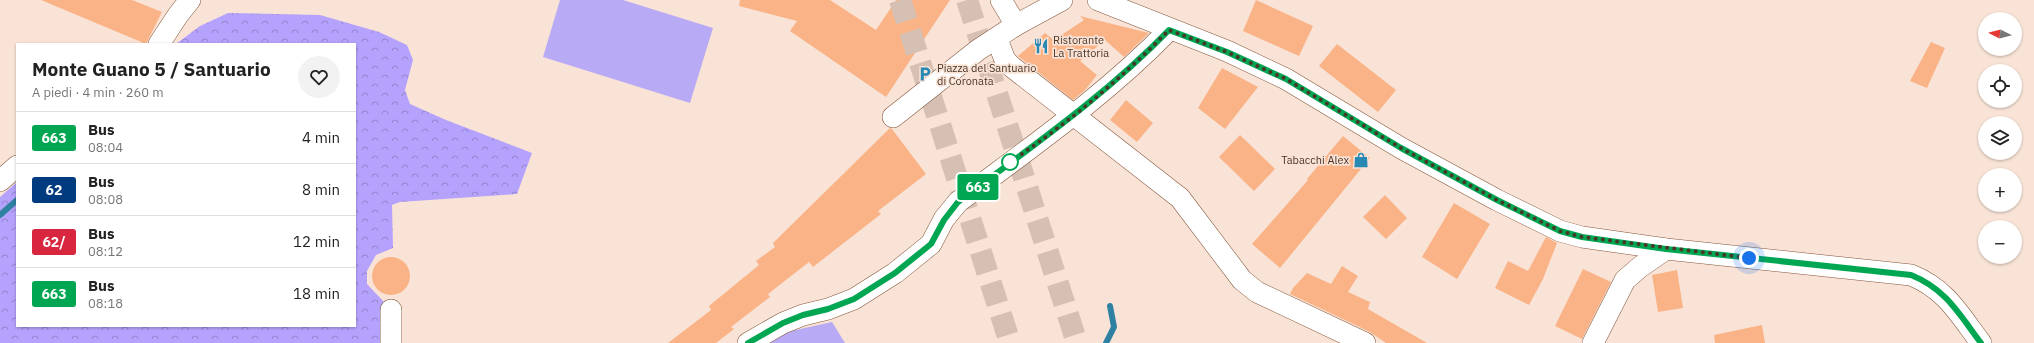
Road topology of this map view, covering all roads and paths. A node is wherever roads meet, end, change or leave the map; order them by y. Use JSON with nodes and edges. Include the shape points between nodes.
{"nodes":[{"id":1,"x":190,"y":0,"type":"edge"},
{"id":2,"x":1001,"y":0,"type":"edge"},
{"id":3,"x":1062,"y":0,"type":"edge"},
{"id":4,"x":1098,"y":0,"type":"edge"},
{"id":5,"x":1016,"y":25,"type":"junction"},
{"id":6,"x":1169,"y":30,"type":"junction"},
{"id":7,"x":997,"y":39,"type":"junction"},
{"id":8,"x":160,"y":43,"type":"edge"},
{"id":9,"x":1074,"y":115,"type":"junction"},
{"id":10,"x":893,"y":117,"type":"dead end"},
{"id":11,"x":16,"y":167,"type":"edge"},
{"id":12,"x":0,"y":181,"type":"edge"},
{"id":13,"x":1666,"y":249,"type":"junction"},
{"id":14,"x":391,"y":310,"type":"dead end"},
{"id":15,"x":391,"y":343,"type":"edge"},
{"id":16,"x":748,"y":343,"type":"edge"},
{"id":17,"x":1365,"y":343,"type":"edge"},
{"id":18,"x":1593,"y":343,"type":"edge"},
{"id":19,"x":1981,"y":343,"type":"edge"}],
"edges":[{"from":1,"to":8,"type":"street"},
{"from":2,"to":5,"type":"street"},
{"from":3,"to":5,"type":"street"},
{"from":4,"to":6,"type":"street"},
{"from":5,"to":7,"type":"street"},
{"from":6,"to":9,"type":"street","via":[[1141,59]]},
{"from":6,"to":13,"type":"street","via":[[1227,52],[1286,79],[1401,148],[1560,231],[1582,237]]},
{"from":7,"to":9,"type":"street","via":[[1005,60],[1012,67]]},
{"from":7,"to":10,"type":"street","via":[[978,50]]},
{"from":9,"to":16,"type":"street","via":[[958,202],[944,220],[931,244],[895,273],[854,299],[783,323]]},
{"from":9,"to":17,"type":"street","via":[[1180,198],[1242,280],[1257,292]]},
{"from":11,"to":12,"type":"street"},
{"from":13,"to":18,"type":"street","via":[[1625,280]]},
{"from":13,"to":19,"type":"street","via":[[1911,275],[1927,282],[1944,295]]},
{"from":14,"to":15,"type":"street"}]}
